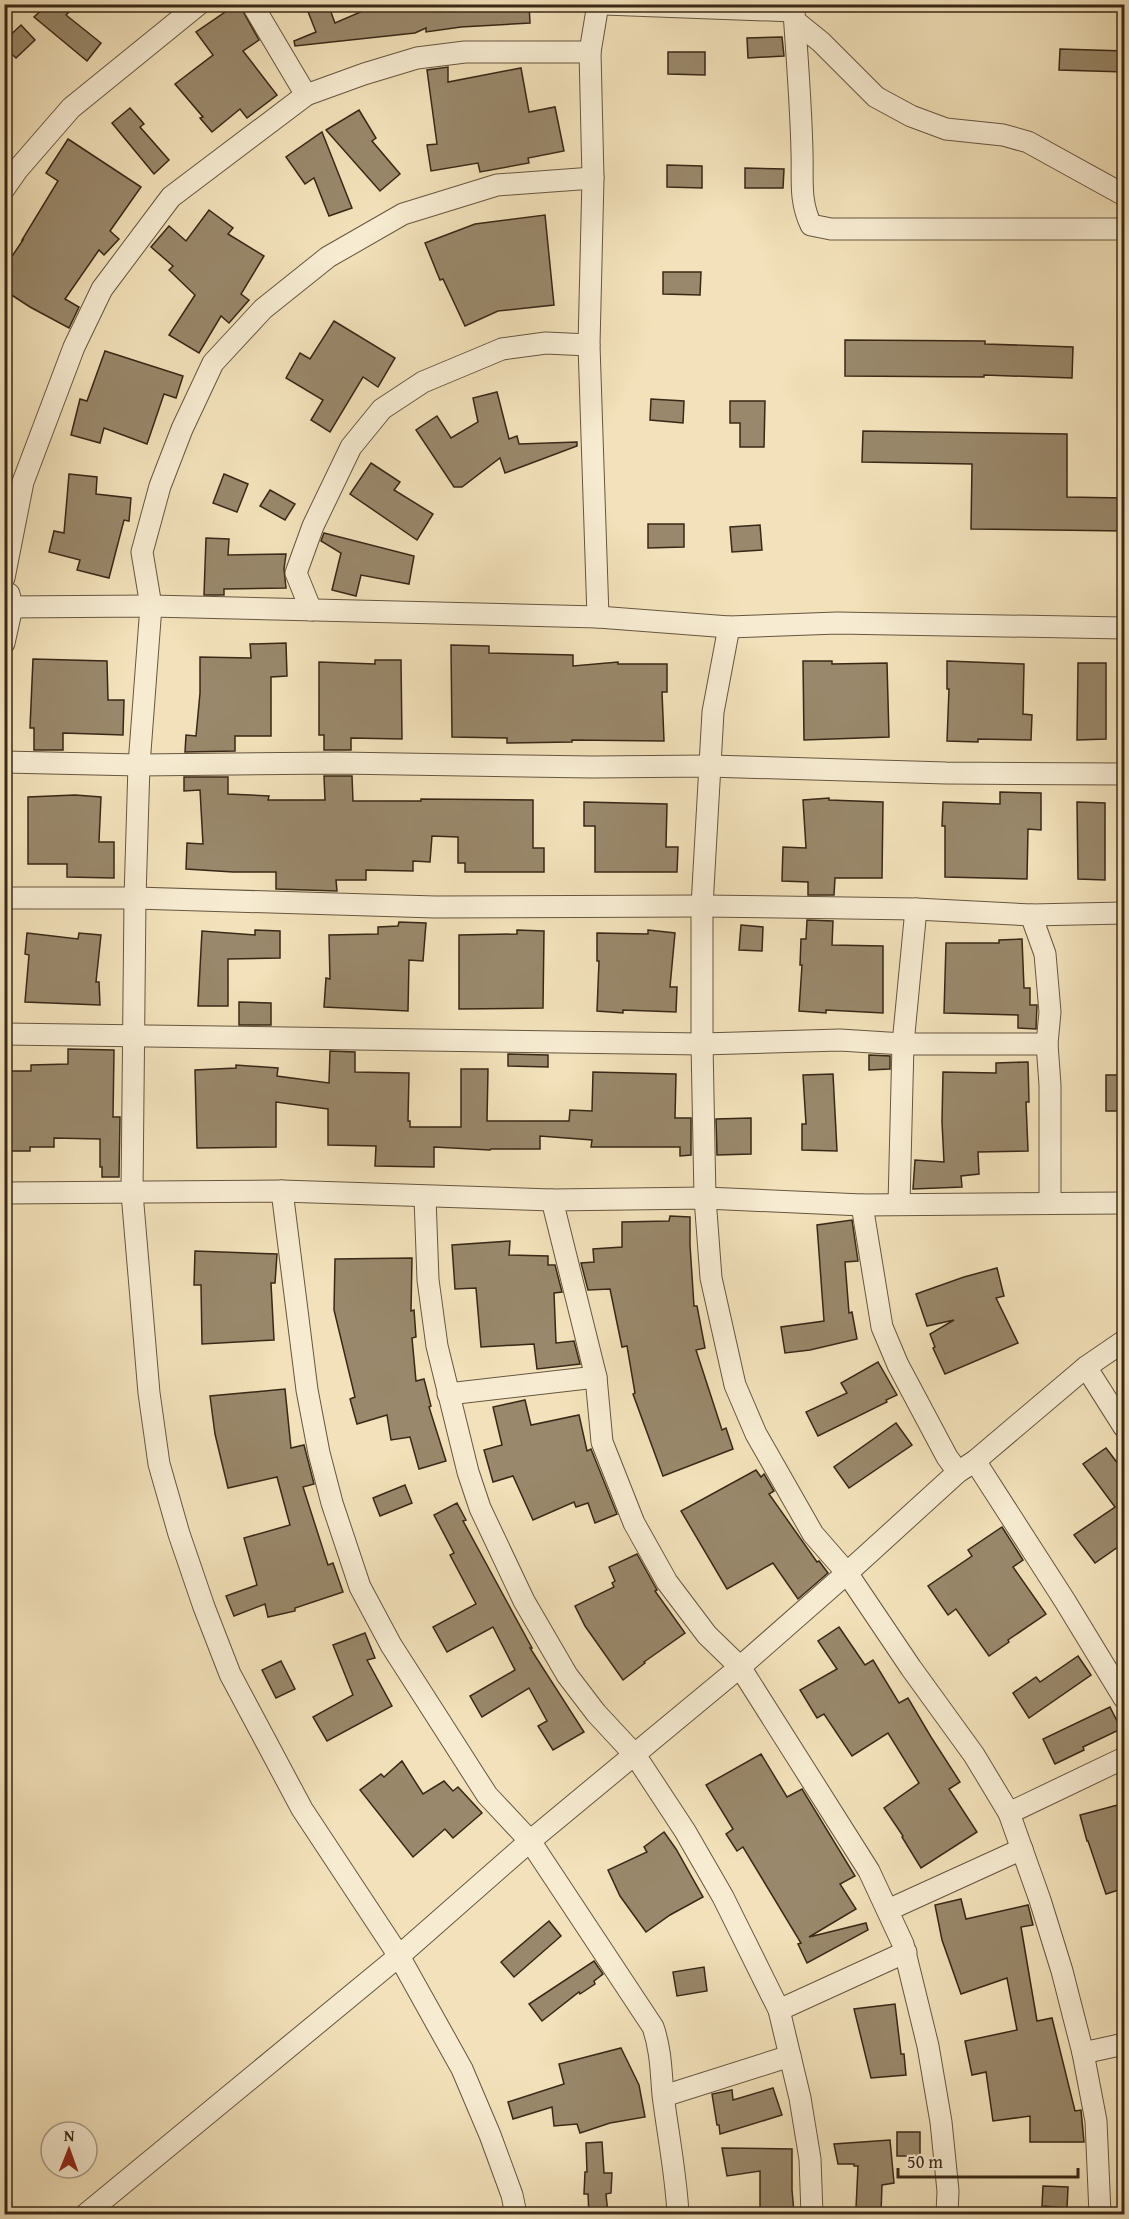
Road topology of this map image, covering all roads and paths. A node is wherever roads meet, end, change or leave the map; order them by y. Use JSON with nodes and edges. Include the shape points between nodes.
{"nodes":[{"id":1,"x":199,"y":4,"type":"edge"},
{"id":2,"x":252,"y":4,"type":"edge"},
{"id":3,"x":598,"y":4,"type":"edge"},
{"id":4,"x":604,"y":4,"type":"edge"},
{"id":5,"x":795,"y":12,"type":"edge"},
{"id":6,"x":590,"y":52,"type":"junction"},
{"id":7,"x":306,"y":95,"type":"junction"},
{"id":8,"x":593,"y":178,"type":"junction"},
{"id":9,"x":4,"y":189,"type":"edge"},
{"id":10,"x":1125,"y":195,"type":"edge"},
{"id":11,"x":1125,"y":229,"type":"edge"},
{"id":12,"x":589,"y":345,"type":"junction"},
{"id":13,"x":4,"y":578,"type":"edge"},
{"id":14,"x":151,"y":606,"type":"junction"},
{"id":15,"x":8,"y":607,"type":"edge"},
{"id":16,"x":311,"y":610,"type":"junction"},
{"id":17,"x":598,"y":617,"type":"junction"},
{"id":18,"x":729,"y":627,"type":"junction"},
{"id":19,"x":1125,"y":628,"type":"edge"},
{"id":20,"x":4,"y":643,"type":"edge"},
{"id":21,"x":4,"y":762,"type":"edge"},
{"id":22,"x":139,"y":765,"type":"junction"},
{"id":23,"x":709,"y":766,"type":"junction"},
{"id":24,"x":1125,"y":774,"type":"edge"},
{"id":25,"x":4,"y":898,"type":"edge"},
{"id":26,"x":135,"y":898,"type":"junction"},
{"id":27,"x":702,"y":906,"type":"junction"},
{"id":28,"x":916,"y":909,"type":"junction"},
{"id":29,"x":1125,"y":913,"type":"edge"},
{"id":30,"x":1031,"y":915,"type":"junction"},
{"id":31,"x":4,"y":1034,"type":"edge"},
{"id":32,"x":132,"y":1038,"type":"junction"},
{"id":33,"x":702,"y":1044,"type":"junction"},
{"id":34,"x":903,"y":1044,"type":"junction"},
{"id":35,"x":1047,"y":1044,"type":"junction"},
{"id":36,"x":282,"y":1191,"type":"junction"},
{"id":37,"x":4,"y":1193,"type":"edge"},
{"id":38,"x":132,"y":1193,"type":"junction"},
{"id":39,"x":425,"y":1197,"type":"junction"},
{"id":40,"x":705,"y":1198,"type":"junction"},
{"id":41,"x":552,"y":1200,"type":"junction"},
{"id":42,"x":1050,"y":1203,"type":"junction"},
{"id":43,"x":1125,"y":1203,"type":"edge"},
{"id":44,"x":899,"y":1204,"type":"junction"},
{"id":45,"x":862,"y":1205,"type":"junction"},
{"id":46,"x":1125,"y":1341,"type":"edge"},
{"id":47,"x":1086,"y":1367,"type":"junction"},
{"id":48,"x":596,"y":1377,"type":"junction"},
{"id":49,"x":448,"y":1394,"type":"junction"},
{"id":50,"x":1125,"y":1427,"type":"edge"},
{"id":51,"x":967,"y":1466,"type":"junction"},
{"id":52,"x":847,"y":1573,"type":"junction"},
{"id":53,"x":740,"y":1667,"type":"junction"},
{"id":54,"x":1125,"y":1698,"type":"edge"},
{"id":55,"x":635,"y":1755,"type":"junction"},
{"id":56,"x":1125,"y":1758,"type":"edge"},
{"id":57,"x":1009,"y":1813,"type":"junction"},
{"id":58,"x":530,"y":1841,"type":"junction"},
{"id":59,"x":1022,"y":1850,"type":"junction"},
{"id":60,"x":888,"y":1910,"type":"junction"},
{"id":61,"x":906,"y":1952,"type":"junction"},
{"id":62,"x":399,"y":1956,"type":"junction"},
{"id":63,"x":779,"y":2010,"type":"junction"},
{"id":64,"x":1125,"y":2044,"type":"edge"},
{"id":65,"x":1083,"y":2053,"type":"junction"},
{"id":66,"x":790,"y":2056,"type":"junction"},
{"id":67,"x":663,"y":2096,"type":"junction"},
{"id":68,"x":86,"y":2214,"type":"edge"},
{"id":69,"x":516,"y":2214,"type":"edge"},
{"id":70,"x":678,"y":2214,"type":"edge"},
{"id":71,"x":812,"y":2214,"type":"edge"},
{"id":72,"x":947,"y":2214,"type":"edge"},
{"id":73,"x":1100,"y":2214,"type":"edge"}],
"edges":[{"from":1,"to":9,"type":"street","via":[[71,108]]},
{"from":2,"to":7,"type":"street"},
{"from":3,"to":6,"type":"street"},
{"from":4,"to":5,"type":"street"},
{"from":5,"to":10,"type":"street","via":[[876,97],[946,129],[1028,142]]},
{"from":5,"to":11,"type":"street","via":[[801,183],[804,209],[811,225],[831,229]]},
{"from":6,"to":7,"type":"street","via":[[465,52],[417,58]]},
{"from":6,"to":8,"type":"street"},
{"from":7,"to":13,"type":"street","via":[[171,197],[102,289],[74,347],[23,482]]},
{"from":8,"to":12,"type":"street"},
{"from":8,"to":14,"type":"street","via":[[497,185],[403,214],[328,257],[263,309],[213,363],[164,476],[142,552]]},
{"from":12,"to":16,"type":"street","via":[[546,343],[502,349],[423,382],[382,409],[351,447],[313,526],[296,573]]},
{"from":12,"to":17,"type":"street"},
{"from":13,"to":15,"type":"street"},
{"from":14,"to":15,"type":"street"},
{"from":14,"to":16,"type":"street"},
{"from":14,"to":22,"type":"street"},
{"from":15,"to":20,"type":"street"},
{"from":16,"to":17,"type":"street"},
{"from":17,"to":18,"type":"street"},
{"from":18,"to":19,"type":"street","via":[[837,623]]},
{"from":18,"to":23,"type":"street","via":[[713,712]]},
{"from":21,"to":22,"type":"street"},
{"from":22,"to":23,"type":"street"},
{"from":22,"to":26,"type":"street"},
{"from":23,"to":24,"type":"street"},
{"from":23,"to":27,"type":"street"},
{"from":25,"to":26,"type":"street"},
{"from":26,"to":27,"type":"street","via":[[435,907]]},
{"from":26,"to":32,"type":"street"},
{"from":27,"to":28,"type":"street"},
{"from":27,"to":33,"type":"street"},
{"from":28,"to":30,"type":"street"},
{"from":28,"to":34,"type":"street"},
{"from":29,"to":30,"type":"street"},
{"from":30,"to":35,"type":"street","via":[[1045,954],[1050,1012]]},
{"from":31,"to":32,"type":"street"},
{"from":32,"to":33,"type":"street"},
{"from":32,"to":38,"type":"street"},
{"from":33,"to":34,"type":"street","via":[[840,1040]]},
{"from":33,"to":40,"type":"street"},
{"from":34,"to":35,"type":"street"},
{"from":34,"to":44,"type":"street"},
{"from":35,"to":42,"type":"street"},
{"from":36,"to":38,"type":"street"},
{"from":36,"to":39,"type":"street"},
{"from":36,"to":58,"type":"street","via":[[307,1390],[319,1453],[360,1587],[391,1645],[487,1796]]},
{"from":37,"to":38,"type":"street"},
{"from":38,"to":62,"type":"street","via":[[148,1393],[159,1464],[204,1607],[230,1674],[302,1809]]},
{"from":39,"to":41,"type":"street"},
{"from":39,"to":49,"type":"street","via":[[428,1280]]},
{"from":40,"to":41,"type":"street"},
{"from":40,"to":45,"type":"street"},
{"from":40,"to":52,"type":"street","via":[[711,1278],[735,1385],[756,1434],[813,1534]]},
{"from":41,"to":48,"type":"street"},
{"from":42,"to":43,"type":"street"},
{"from":42,"to":44,"type":"street"},
{"from":44,"to":45,"type":"street"},
{"from":45,"to":51,"type":"street","via":[[882,1327],[947,1456]]},
{"from":46,"to":47,"type":"street"},
{"from":47,"to":50,"type":"street"},
{"from":47,"to":51,"type":"street"},
{"from":48,"to":49,"type":"street"},
{"from":48,"to":53,"type":"street","via":[[602,1442],[634,1523],[667,1582],[707,1635]]},
{"from":49,"to":55,"type":"street","via":[[480,1508],[524,1602],[567,1675]]},
{"from":51,"to":52,"type":"street"},
{"from":51,"to":54,"type":"street","via":[[1065,1601]]},
{"from":52,"to":53,"type":"street"},
{"from":52,"to":57,"type":"street","via":[[974,1755]]},
{"from":53,"to":55,"type":"street"},
{"from":53,"to":60,"type":"street","via":[[869,1871]]},
{"from":55,"to":58,"type":"street"},
{"from":55,"to":63,"type":"street","via":[[723,1897]]},
{"from":56,"to":57,"type":"street"},
{"from":57,"to":59,"type":"street"},
{"from":58,"to":62,"type":"street"},
{"from":58,"to":67,"type":"street","via":[[653,2027],[660,2046]]},
{"from":59,"to":60,"type":"street"},
{"from":59,"to":65,"type":"street","via":[[1062,1971]]},
{"from":60,"to":61,"type":"street"},
{"from":61,"to":63,"type":"street"},
{"from":61,"to":72,"type":"street","via":[[941,2122]]},
{"from":62,"to":68,"type":"street"},
{"from":62,"to":69,"type":"street","via":[[462,2069],[490,2134]]},
{"from":63,"to":66,"type":"street"},
{"from":64,"to":65,"type":"street"},
{"from":65,"to":73,"type":"street","via":[[1096,2121]]},
{"from":66,"to":67,"type":"street"},
{"from":66,"to":71,"type":"street","via":[[810,2159]]},
{"from":67,"to":70,"type":"street"}]}
